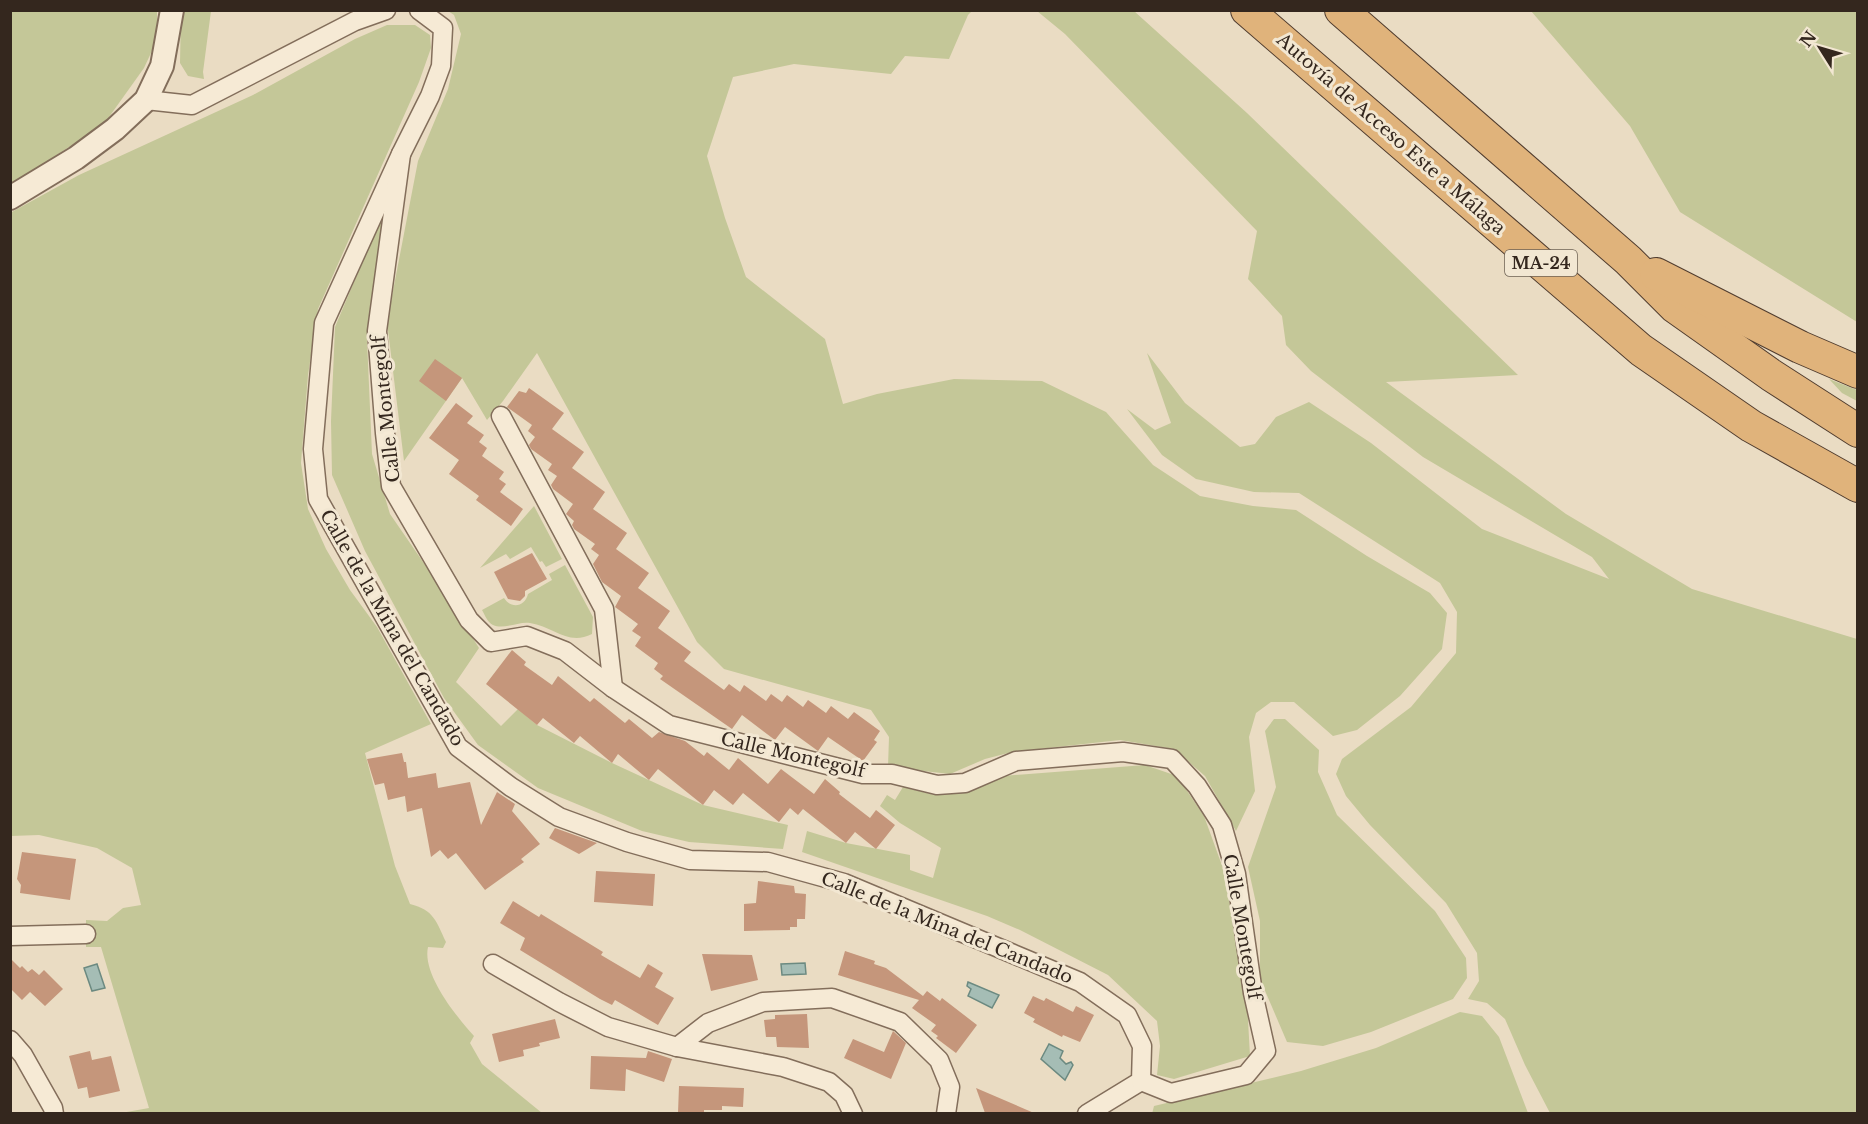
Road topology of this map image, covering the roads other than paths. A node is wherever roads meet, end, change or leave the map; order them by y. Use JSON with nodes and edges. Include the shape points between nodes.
{"nodes":[{"id":1,"x":172,"y":10,"type":"edge"},
{"id":2,"x":386,"y":10,"type":"edge"},
{"id":3,"x":418,"y":10,"type":"edge"},
{"id":4,"x":1247,"y":10,"type":"edge"},
{"id":5,"x":1341,"y":10,"type":"edge"},
{"id":6,"x":146,"y":100,"type":"junction"},
{"id":7,"x":401,"y":154,"type":"junction"},
{"id":8,"x":10,"y":198,"type":"edge"},
{"id":9,"x":1628,"y":260,"type":"junction"},
{"id":10,"x":1857,"y":372,"type":"edge"},
{"id":11,"x":501,"y":416,"type":"dead end"},
{"id":12,"x":1857,"y":431,"type":"edge"},
{"id":13,"x":1857,"y":486,"type":"edge"},
{"id":14,"x":613,"y":688,"type":"junction"},
{"id":15,"x":86,"y":934,"type":"dead end"},
{"id":16,"x":10,"y":936,"type":"edge"},
{"id":17,"x":493,"y":964,"type":"dead end"},
{"id":18,"x":10,"y":1040,"type":"edge"},
{"id":19,"x":676,"y":1047,"type":"junction"},
{"id":20,"x":1141,"y":1081,"type":"junction"},
{"id":21,"x":54,"y":1113,"type":"edge"},
{"id":22,"x":853,"y":1113,"type":"edge"},
{"id":23,"x":946,"y":1113,"type":"edge"},
{"id":24,"x":1087,"y":1113,"type":"edge"}],
"edges":[{"from":1,"to":6,"type":"street","via":[[162,66]]},
{"from":2,"to":6,"type":"street","via":[[355,21],[192,105]]},
{"from":3,"to":7,"type":"street","name":"Calle de la Mina del Candado","via":[[443,28],[441,66]]},
{"from":4,"to":13,"type":"highway","name":"Autovía de Acceso Este a Málaga","number":"MA-24","via":[[1641,350],[1751,426]]},
{"from":5,"to":9,"type":"highway","number":"MA-24"},
{"from":6,"to":8,"type":"street","via":[[76,158]]},
{"from":7,"to":14,"type":"street","name":"Calle Montegolf","via":[[377,331],[391,486],[469,620],[491,642],[527,636],[565,651]]},
{"from":7,"to":20,"type":"street","name":"Calle de la Mina del Candado","via":[[324,323],[314,449],[318,499],[458,747],[559,817],[690,860],[768,862],[844,883],[1080,982],[1127,1015],[1142,1046]]},
{"from":9,"to":10,"type":"highway"},
{"from":9,"to":12,"type":"highway","number":"MA-24","via":[[1675,307]]},
{"from":11,"to":14,"type":"street","via":[[604,609]]},
{"from":14,"to":20,"type":"street","name":"Calle Montegolf","via":[[669,725],[863,774],[892,774],[937,785],[965,783],[1016,761],[1123,752],[1172,759],[1197,786],[1222,825],[1236,874],[1253,993],[1266,1051],[1246,1075],[1171,1093]]},
{"from":15,"to":16,"type":"street"},
{"from":17,"to":19,"type":"street","via":[[608,1027]]},
{"from":18,"to":21,"type":"street","via":[[23,1055]]},
{"from":19,"to":22,"type":"street","via":[[783,1067],[829,1082],[844,1095]]},
{"from":19,"to":23,"type":"street","via":[[708,1023],[763,1002],[832,998],[900,1022],[939,1060],[950,1087]]},
{"from":20,"to":24,"type":"street"}]}
